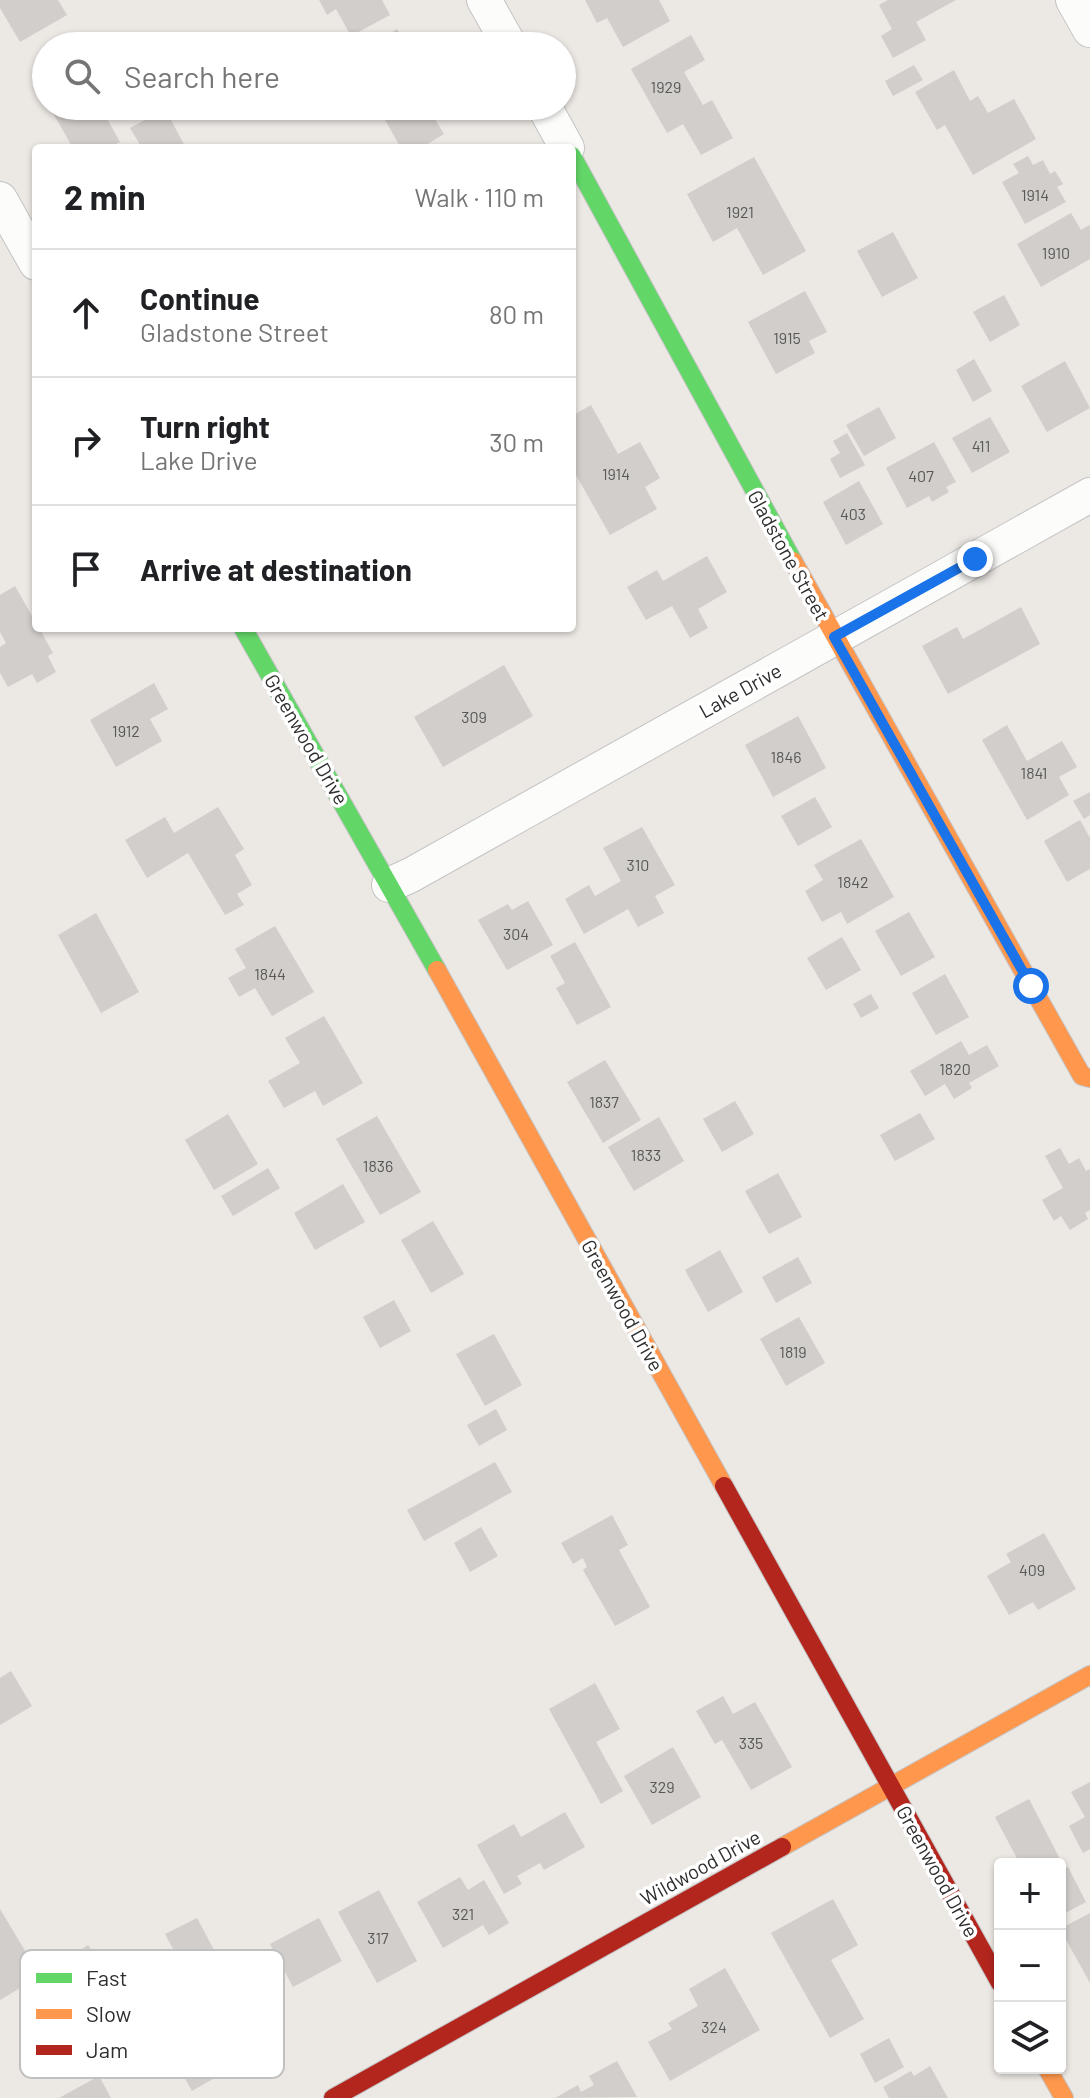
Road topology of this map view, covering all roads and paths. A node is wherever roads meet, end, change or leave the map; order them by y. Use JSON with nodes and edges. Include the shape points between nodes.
{"nodes":[{"id":1,"x":484,"y":0,"type":"edge"},
{"id":2,"x":1073,"y":0,"type":"edge"},
{"id":3,"x":1090,"y":30,"type":"edge"},
{"id":4,"x":502,"y":32,"type":"edge"},
{"id":5,"x":552,"y":120,"type":"edge"},
{"id":6,"x":565,"y":144,"type":"edge"},
{"id":7,"x":576,"y":163,"type":"edge"},
{"id":8,"x":0,"y":199,"type":"edge"},
{"id":9,"x":32,"y":256,"type":"edge"},
{"id":10,"x":1090,"y":495,"type":"edge"},
{"id":11,"x":245,"y":632,"type":"edge"},
{"id":12,"x":834,"y":637,"type":"junction"},
{"id":13,"x":389,"y":885,"type":"junction"},
{"id":14,"x":1086,"y":1077,"type":"edge"},
{"id":15,"x":1090,"y":1675,"type":"edge"},
{"id":16,"x":890,"y":1786,"type":"junction"},
{"id":17,"x":994,"y":1972,"type":"edge"},
{"id":18,"x":1050,"y":2074,"type":"edge"},
{"id":19,"x":333,"y":2098,"type":"edge"},
{"id":20,"x":1064,"y":2098,"type":"edge"}],
"edges":[{"from":1,"to":4,"type":"street"},
{"from":2,"to":3,"type":"street"},
{"from":5,"to":6,"type":"street"},
{"from":7,"to":12,"type":"street","name":"Gladstone Street"},
{"from":8,"to":9,"type":"street"},
{"from":10,"to":12,"type":"street","name":"Lake Drive"},
{"from":11,"to":13,"type":"street","name":"Greenwood Drive"},
{"from":12,"to":13,"type":"street","name":"Lake Drive"},
{"from":12,"to":14,"type":"street","name":"Gladstone Street"},
{"from":13,"to":16,"type":"street","name":"Greenwood Drive"},
{"from":15,"to":16,"type":"street","name":"Wildwood Drive"},
{"from":16,"to":17,"type":"street","name":"Greenwood Drive"},
{"from":16,"to":19,"type":"street","name":"Wildwood Drive"},
{"from":18,"to":20,"type":"street"}]}
